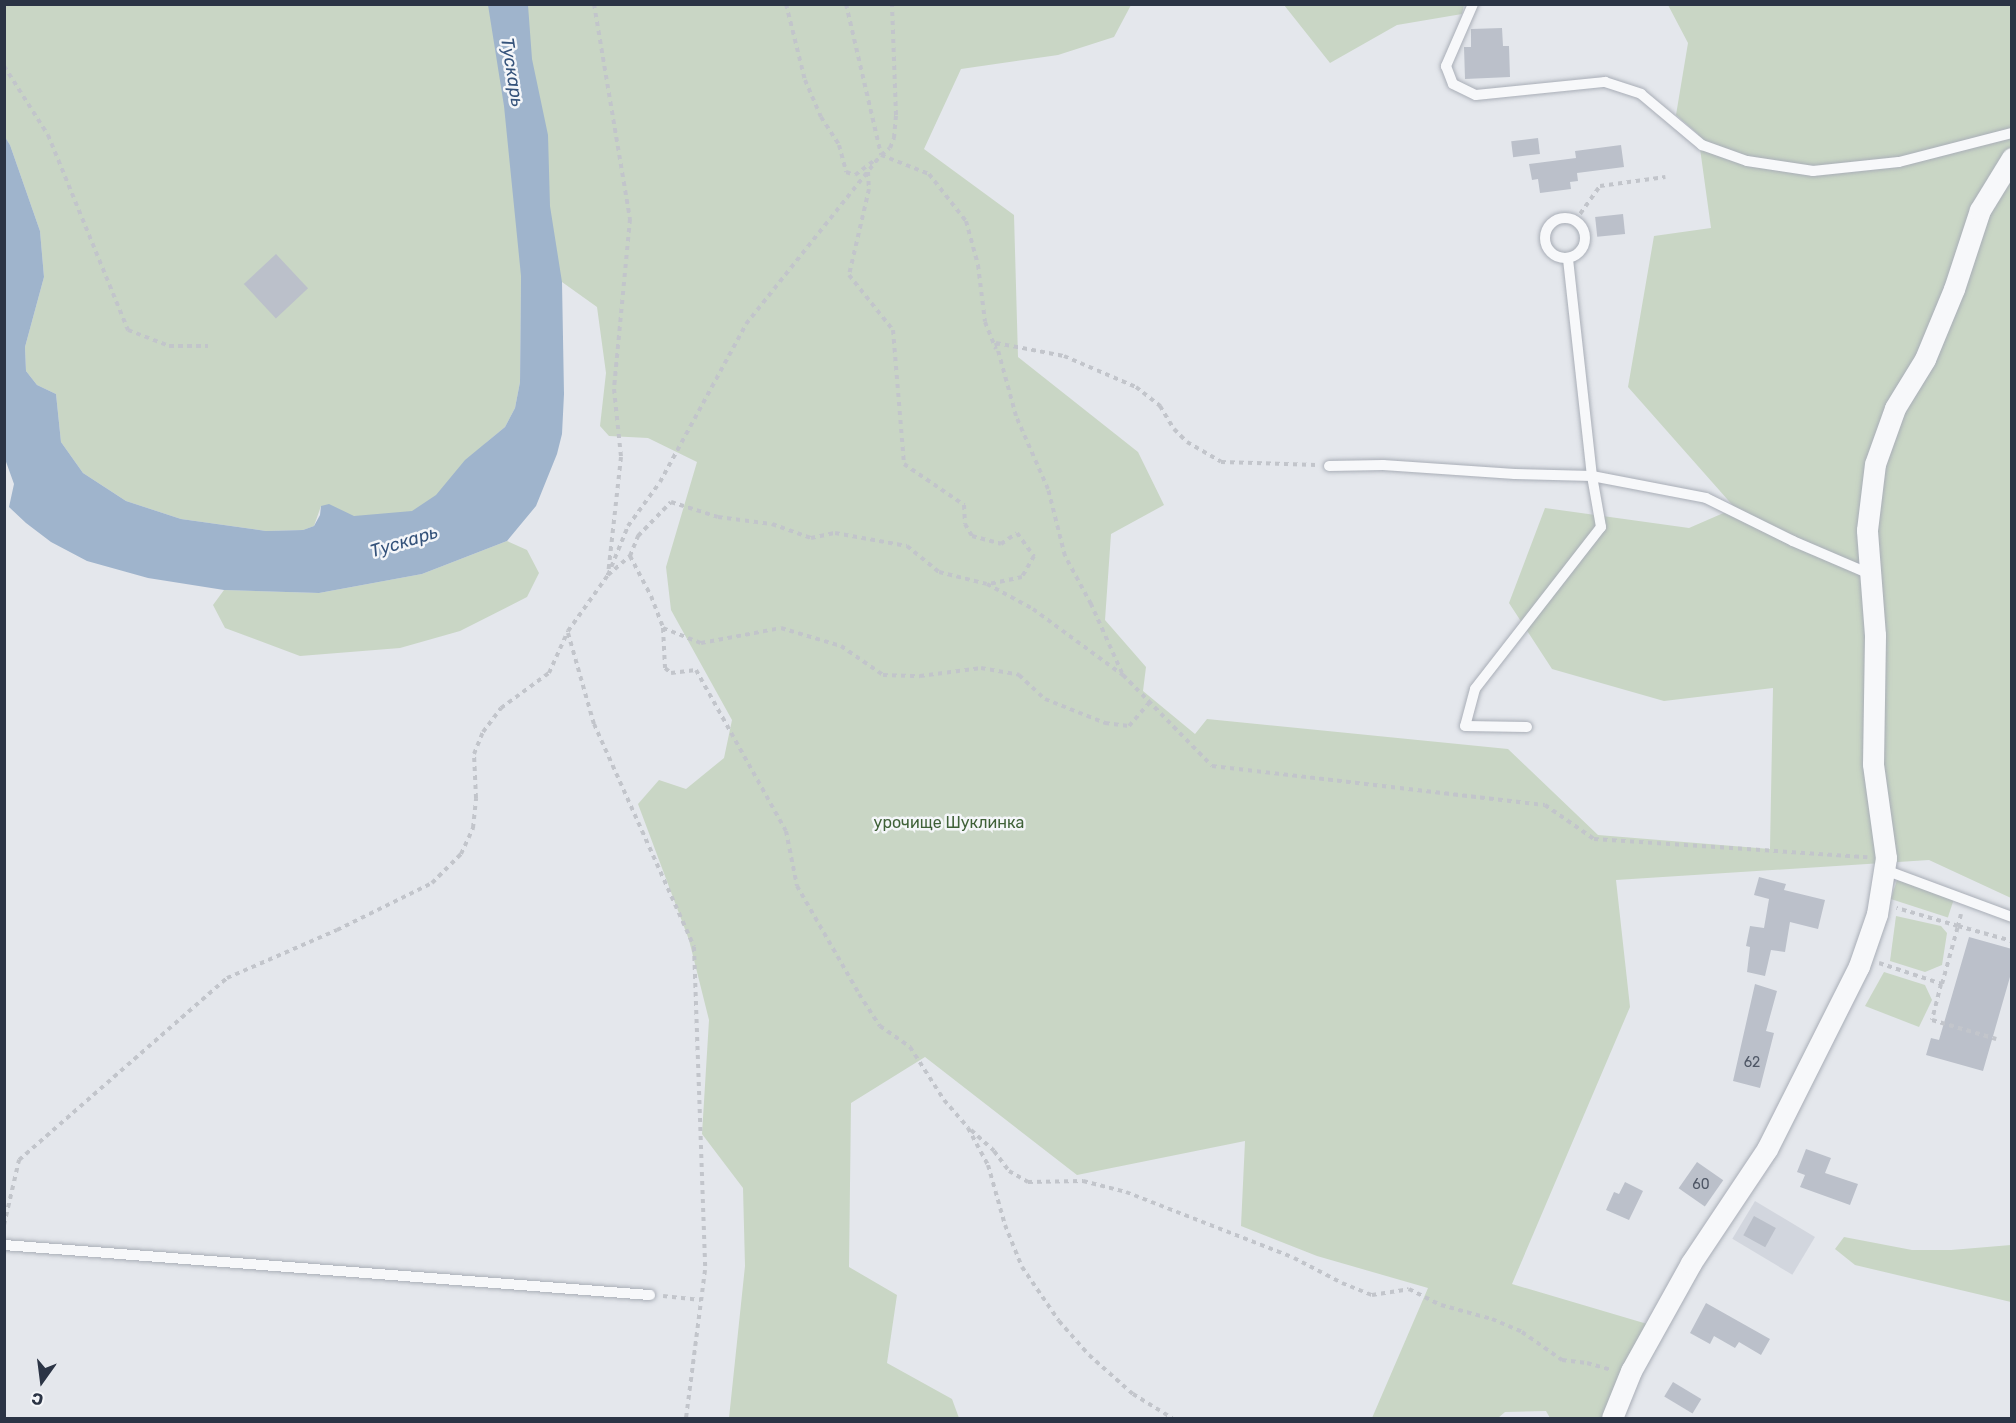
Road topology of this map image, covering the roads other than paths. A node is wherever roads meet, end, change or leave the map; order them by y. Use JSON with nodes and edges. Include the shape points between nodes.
{"nodes":[{"id":1,"x":1473,"y":4,"type":"edge"},
{"id":2,"x":2012,"y":133,"type":"edge"},
{"id":3,"x":2012,"y":158,"type":"edge"},
{"id":4,"x":1568,"y":259,"type":"junction"},
{"id":5,"x":1329,"y":466,"type":"road end"},
{"id":6,"x":1592,"y":476,"type":"junction"},
{"id":7,"x":1870,"y":574,"type":"junction"},
{"id":8,"x":1527,"y":727,"type":"dead end"},
{"id":9,"x":1886,"y":864,"type":"junction"},
{"id":10,"x":2012,"y":916,"type":"edge"},
{"id":11,"x":4,"y":1245,"type":"edge"},
{"id":12,"x":650,"y":1295,"type":"road end"},
{"id":13,"x":1611,"y":1419,"type":"edge"}],
"edges":[{"from":1,"to":2,"type":"lane","via":[[1446,66],[1453,84],[1476,95],[1605,82],[1641,94],[1702,145],[1747,161],[1813,171],[1899,162]]},
{"from":3,"to":7,"type":"street","via":[[1980,210],[1954,289],[1925,359],[1895,408],[1875,464],[1867,530]]},
{"from":4,"to":4,"type":"lane","via":[[1554,256],[1545,240],[1546,232],[1557,220],[1575,221],[1583,228],[1585,238],[1579,253]]},
{"from":4,"to":6,"type":"lane"},
{"from":5,"to":6,"type":"lane","via":[[1383,465]]},
{"from":6,"to":7,"type":"lane","via":[[1706,498]]},
{"from":6,"to":8,"type":"lane","via":[[1601,527],[1475,689],[1465,726]]},
{"from":7,"to":9,"type":"street","via":[[1875,635],[1873,764]]},
{"from":9,"to":10,"type":"lane"},
{"from":9,"to":13,"type":"street","via":[[1862,957],[1840,1006],[1767,1149],[1691,1263],[1631,1371]]},
{"from":11,"to":12,"type":"lane"}]}
